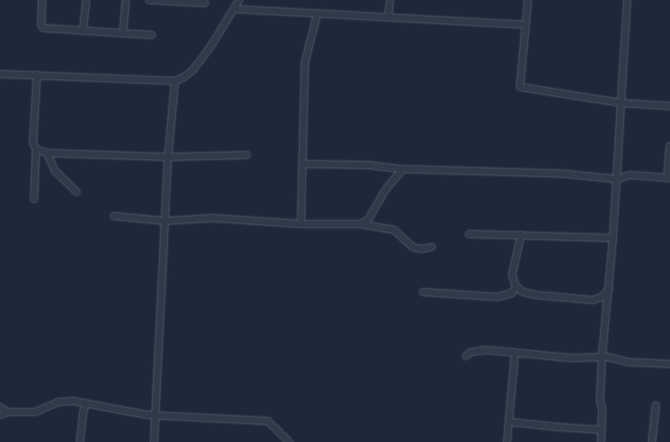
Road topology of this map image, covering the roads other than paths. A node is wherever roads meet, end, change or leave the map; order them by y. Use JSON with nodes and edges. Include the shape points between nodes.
{"nodes":[{"id":1,"x":42,"y":0,"type":"edge"},
{"id":2,"x":86,"y":0,"type":"edge"},
{"id":3,"x":126,"y":0,"type":"edge"},
{"id":4,"x":149,"y":0,"type":"edge"},
{"id":5,"x":239,"y":0,"type":"edge"},
{"id":6,"x":390,"y":0,"type":"edge"},
{"id":7,"x":528,"y":0,"type":"edge"},
{"id":8,"x":627,"y":0,"type":"edge"},
{"id":9,"x":205,"y":3,"type":"dead end"},
{"id":10,"x":234,"y":10,"type":"junction"},
{"id":11,"x":317,"y":15,"type":"junction"},
{"id":12,"x":388,"y":17,"type":"junction"},
{"id":13,"x":526,"y":25,"type":"junction"},
{"id":14,"x":83,"y":31,"type":"junction"},
{"id":15,"x":123,"y":33,"type":"junction"},
{"id":16,"x":152,"y":35,"type":"dead end"},
{"id":17,"x":0,"y":74,"type":"edge"},
{"id":18,"x":37,"y":75,"type":"junction"},
{"id":19,"x":175,"y":80,"type":"junction"},
{"id":20,"x":622,"y":103,"type":"junction"},
{"id":21,"x":670,"y":106,"type":"edge"},
{"id":22,"x":670,"y":146,"type":"edge"},
{"id":23,"x":36,"y":149,"type":"junction"},
{"id":24,"x":47,"y":153,"type":"junction"},
{"id":25,"x":247,"y":155,"type":"dead end"},
{"id":26,"x":168,"y":157,"type":"junction"},
{"id":27,"x":302,"y":164,"type":"junction"},
{"id":28,"x":404,"y":169,"type":"junction"},
{"id":29,"x":668,"y":178,"type":"edge"},
{"id":30,"x":616,"y":179,"type":"junction"},
{"id":31,"x":77,"y":192,"type":"dead end"},
{"id":32,"x":34,"y":199,"type":"dead end"},
{"id":33,"x":114,"y":216,"type":"dead end"},
{"id":34,"x":165,"y":220,"type":"junction"},
{"id":35,"x":301,"y":224,"type":"junction"},
{"id":36,"x":360,"y":224,"type":"junction"},
{"id":37,"x":469,"y":234,"type":"dead end"},
{"id":38,"x":521,"y":235,"type":"junction"},
{"id":39,"x":613,"y":238,"type":"junction"},
{"id":40,"x":432,"y":247,"type":"dead end"},
{"id":41,"x":516,"y":286,"type":"junction"},
{"id":42,"x":609,"y":289,"type":"junction"},
{"id":43,"x":423,"y":292,"type":"dead end"},
{"id":44,"x":515,"y":352,"type":"junction"},
{"id":45,"x":466,"y":356,"type":"dead end"},
{"id":46,"x":602,"y":356,"type":"junction"},
{"id":47,"x":670,"y":364,"type":"edge"},
{"id":48,"x":86,"y":404,"type":"junction"},
{"id":49,"x":656,"y":405,"type":"dead end"},
{"id":50,"x":0,"y":407,"type":"edge"},
{"id":51,"x":8,"y":412,"type":"junction"},
{"id":52,"x":0,"y":415,"type":"edge"},
{"id":53,"x":156,"y":415,"type":"junction"},
{"id":54,"x":510,"y":422,"type":"junction"},
{"id":55,"x":602,"y":430,"type":"junction"},
{"id":56,"x":80,"y":442,"type":"edge"},
{"id":57,"x":154,"y":442,"type":"edge"},
{"id":58,"x":289,"y":442,"type":"edge"},
{"id":59,"x":507,"y":442,"type":"edge"},
{"id":60,"x":602,"y":442,"type":"edge"},
{"id":61,"x":652,"y":442,"type":"edge"}],
"edges":[{"from":1,"to":14,"type":"street","via":[[41,27]]},
{"from":2,"to":14,"type":"street"},
{"from":3,"to":15,"type":"street"},
{"from":4,"to":9,"type":"street"},
{"from":5,"to":10,"type":"street"},
{"from":6,"to":12,"type":"street"},
{"from":7,"to":13,"type":"street"},
{"from":8,"to":20,"type":"street"},
{"from":10,"to":11,"type":"street"},
{"from":10,"to":19,"type":"street","via":[[193,70]]},
{"from":11,"to":12,"type":"street"},
{"from":11,"to":27,"type":"street","via":[[305,62]]},
{"from":12,"to":13,"type":"street"},
{"from":13,"to":20,"type":"street","via":[[520,86]]},
{"from":14,"to":15,"type":"street"},
{"from":15,"to":16,"type":"street"},
{"from":17,"to":18,"type":"street"},
{"from":18,"to":19,"type":"street"},
{"from":18,"to":23,"type":"street","via":[[33,143]]},
{"from":19,"to":26,"type":"street"},
{"from":20,"to":21,"type":"street"},
{"from":20,"to":30,"type":"street"},
{"from":22,"to":29,"type":"street"},
{"from":23,"to":24,"type":"street"},
{"from":23,"to":32,"type":"street"},
{"from":24,"to":26,"type":"street"},
{"from":24,"to":31,"type":"street","via":[[55,171]]},
{"from":25,"to":26,"type":"street"},
{"from":26,"to":34,"type":"street"},
{"from":27,"to":28,"type":"street","via":[[368,165]]},
{"from":27,"to":35,"type":"street"},
{"from":28,"to":30,"type":"street","via":[[567,174]]},
{"from":28,"to":36,"type":"street","via":[[386,189],[368,220]]},
{"from":29,"to":30,"type":"street","via":[[630,175]]},
{"from":30,"to":39,"type":"street"},
{"from":33,"to":34,"type":"street"},
{"from":34,"to":35,"type":"street","via":[[213,218]]},
{"from":34,"to":53,"type":"street"},
{"from":35,"to":36,"type":"street"},
{"from":36,"to":40,"type":"street","via":[[394,230],[413,248],[422,250]]},
{"from":37,"to":38,"type":"street"},
{"from":38,"to":39,"type":"street"},
{"from":38,"to":41,"type":"street","via":[[512,275]]},
{"from":39,"to":42,"type":"street"},
{"from":41,"to":42,"type":"street","via":[[523,292],[536,295],[583,300],[602,297]]},
{"from":41,"to":43,"type":"street","via":[[512,293],[498,297]]},
{"from":42,"to":46,"type":"street"},
{"from":44,"to":45,"type":"street","via":[[487,350],[471,352]]},
{"from":44,"to":46,"type":"street","via":[[571,358]]},
{"from":44,"to":54,"type":"street"},
{"from":46,"to":47,"type":"street","via":[[628,362]]},
{"from":46,"to":55,"type":"street"},
{"from":48,"to":51,"type":"street","via":[[65,401],[36,412]]},
{"from":48,"to":53,"type":"street"},
{"from":48,"to":56,"type":"street"},
{"from":49,"to":61,"type":"street"},
{"from":50,"to":51,"type":"street"},
{"from":51,"to":52,"type":"street"},
{"from":53,"to":57,"type":"street"},
{"from":53,"to":58,"type":"street","via":[[268,421]]},
{"from":54,"to":55,"type":"street"},
{"from":54,"to":59,"type":"street"},
{"from":55,"to":60,"type":"street"}]}
